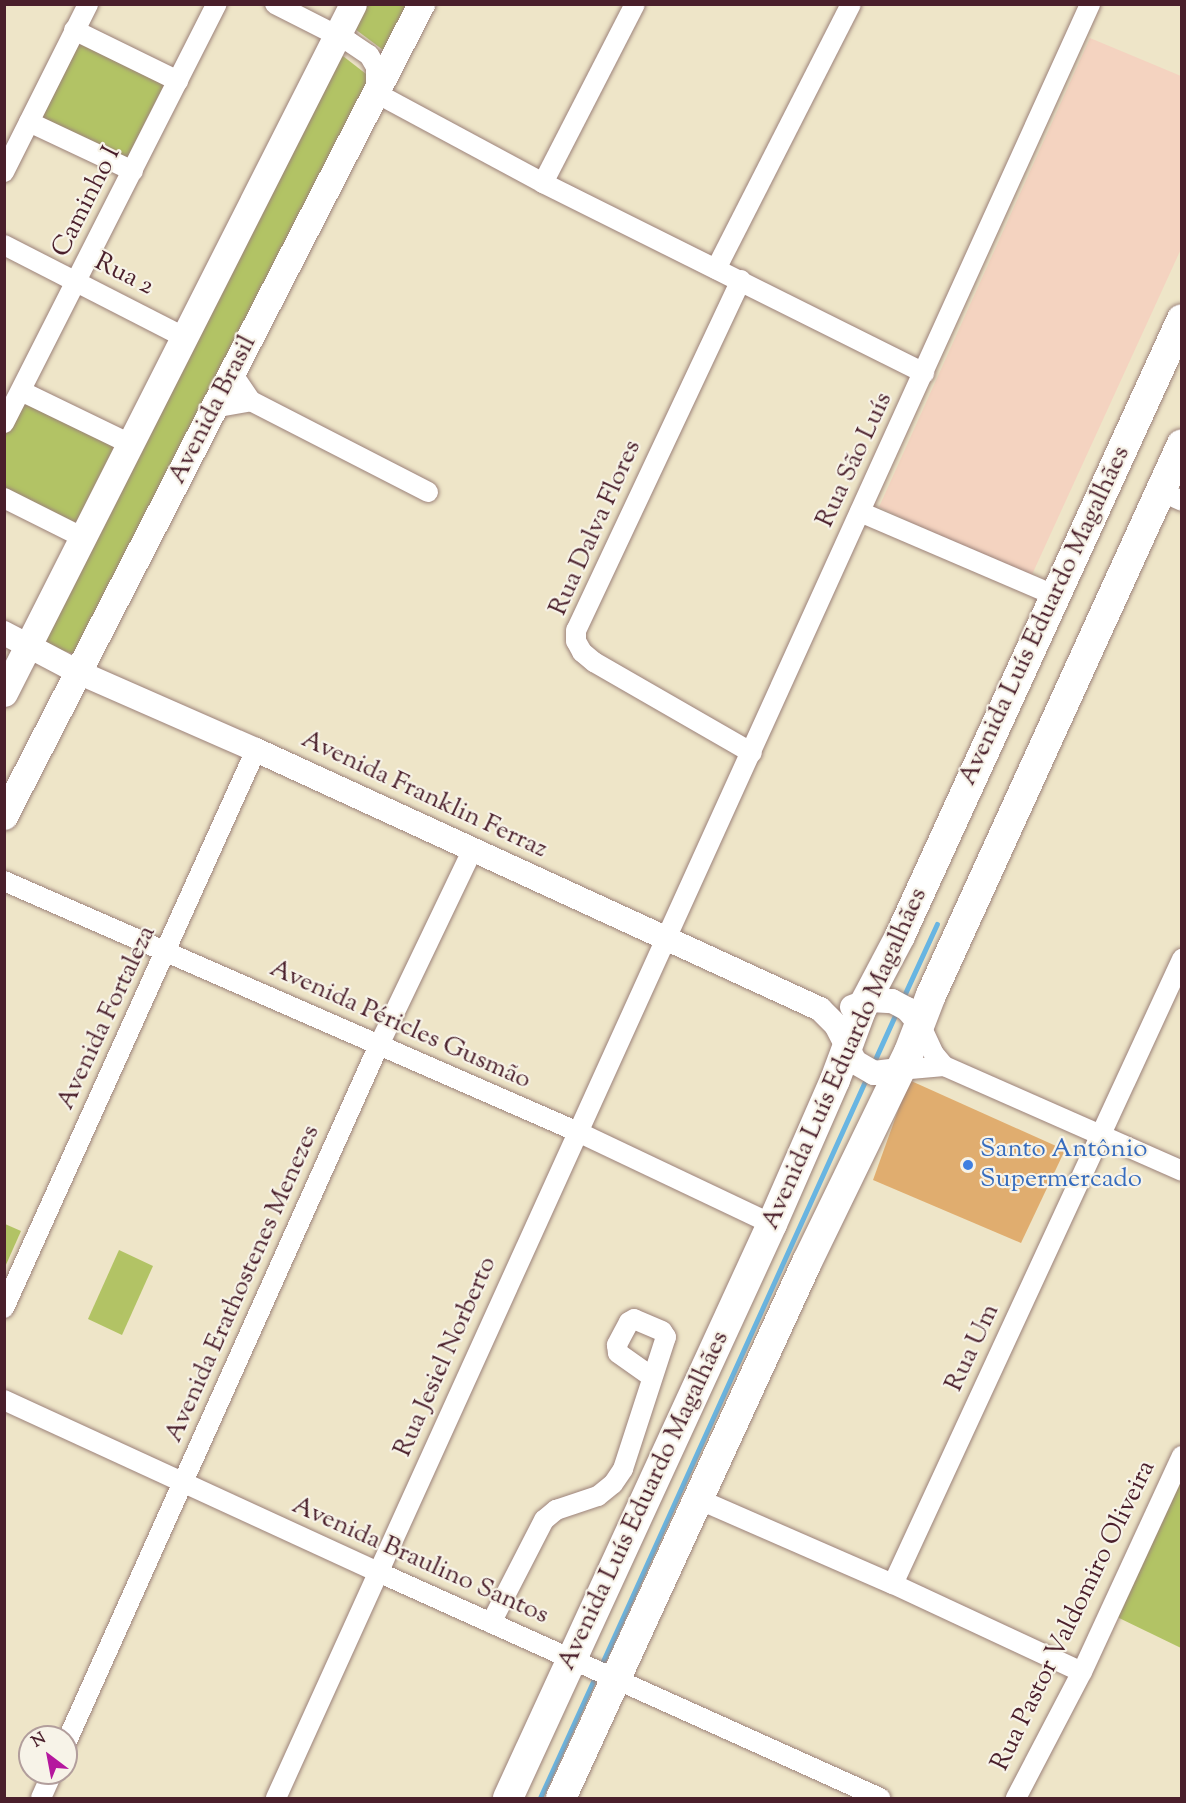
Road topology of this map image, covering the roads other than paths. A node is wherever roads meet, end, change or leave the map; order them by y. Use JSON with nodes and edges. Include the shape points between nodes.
{"nodes":[{"id":1,"x":88,"y":4,"type":"edge"},
{"id":2,"x":217,"y":4,"type":"edge"},
{"id":3,"x":275,"y":4,"type":"edge"},
{"id":4,"x":353,"y":4,"type":"edge"},
{"id":5,"x":421,"y":4,"type":"edge"},
{"id":6,"x":635,"y":4,"type":"edge"},
{"id":7,"x":851,"y":4,"type":"edge"},
{"id":8,"x":1090,"y":4,"type":"edge"},
{"id":9,"x":74,"y":30,"type":"junction"},
{"id":10,"x":338,"y":37,"type":"junction"},
{"id":11,"x":178,"y":81,"type":"junction"},
{"id":12,"x":376,"y":93,"type":"junction"},
{"id":13,"x":29,"y":122,"type":"junction"},
{"id":14,"x":133,"y":171,"type":"junction"},
{"id":15,"x":4,"y":172,"type":"edge"},
{"id":16,"x":543,"y":183,"type":"junction"},
{"id":17,"x":4,"y":245,"type":"edge"},
{"id":18,"x":716,"y":269,"type":"junction"},
{"id":19,"x":741,"y":280,"type":"junction"},
{"id":20,"x":77,"y":282,"type":"junction"},
{"id":21,"x":1182,"y":319,"type":"edge"},
{"id":22,"x":186,"y":338,"type":"junction"},
{"id":23,"x":232,"y":373,"type":"junction"},
{"id":24,"x":924,"y":373,"type":"junction"},
{"id":25,"x":21,"y":391,"type":"junction"},
{"id":26,"x":251,"y":401,"type":"junction"},
{"id":27,"x":213,"y":408,"type":"junction"},
{"id":28,"x":4,"y":423,"type":"edge"},
{"id":29,"x":130,"y":444,"type":"junction"},
{"id":30,"x":1182,"y":444,"type":"edge"},
{"id":31,"x":428,"y":492,"type":"dead end"},
{"id":32,"x":1171,"y":496,"type":"edge"},
{"id":33,"x":4,"y":498,"type":"edge"},
{"id":34,"x":860,"y":512,"type":"junction"},
{"id":35,"x":84,"y":538,"type":"junction"},
{"id":36,"x":1053,"y":595,"type":"junction"},
{"id":37,"x":4,"y":633,"type":"edge"},
{"id":38,"x":30,"y":646,"type":"junction"},
{"id":39,"x":78,"y":672,"type":"junction"},
{"id":40,"x":4,"y":693,"type":"edge"},
{"id":41,"x":256,"y":750,"type":"junction"},
{"id":42,"x":752,"y":753,"type":"junction"},
{"id":43,"x":4,"y":816,"type":"edge"},
{"id":44,"x":473,"y":849,"type":"junction"},
{"id":45,"x":4,"y":881,"type":"edge"},
{"id":46,"x":666,"y":937,"type":"junction"},
{"id":47,"x":168,"y":951,"type":"junction"},
{"id":48,"x":1182,"y":959,"type":"edge"},
{"id":49,"x":872,"y":1001,"type":"junction"},
{"id":50,"x":820,"y":1009,"type":"junction"},
{"id":51,"x":917,"y":1020,"type":"junction"},
{"id":52,"x":379,"y":1045,"type":"junction"},
{"id":53,"x":851,"y":1054,"type":"junction"},
{"id":54,"x":944,"y":1066,"type":"junction"},
{"id":55,"x":892,"y":1072,"type":"junction"},
{"id":56,"x":578,"y":1132,"type":"junction"},
{"id":57,"x":1101,"y":1135,"type":"junction"},
{"id":58,"x":1182,"y":1171,"type":"edge"},
{"id":59,"x":772,"y":1224,"type":"junction"},
{"id":60,"x":4,"y":1308,"type":"edge"},
{"id":61,"x":652,"y":1377,"type":"dead end"},
{"id":62,"x":4,"y":1400,"type":"edge"},
{"id":63,"x":1182,"y":1456,"type":"edge"},
{"id":64,"x":183,"y":1482,"type":"junction"},
{"id":65,"x":698,"y":1499,"type":"junction"},
{"id":66,"x":378,"y":1572,"type":"junction"},
{"id":67,"x":893,"y":1584,"type":"junction"},
{"id":68,"x":491,"y":1623,"type":"junction"},
{"id":69,"x":576,"y":1662,"type":"junction"},
{"id":70,"x":1082,"y":1672,"type":"junction"},
{"id":71,"x":610,"y":1676,"type":"junction"},
{"id":72,"x":74,"y":1725,"type":"edge"},
{"id":73,"x":276,"y":1798,"type":"edge"},
{"id":74,"x":508,"y":1798,"type":"edge"},
{"id":75,"x":561,"y":1798,"type":"edge"},
{"id":76,"x":880,"y":1798,"type":"edge"},
{"id":77,"x":1016,"y":1798,"type":"edge"}],
"edges":[{"from":1,"to":9,"type":"street"},
{"from":2,"to":11,"type":"street","name":"Caminho I"},
{"from":3,"to":10,"type":"street"},
{"from":4,"to":10,"type":"main road"},
{"from":5,"to":12,"type":"main road","name":"Avenida Brasil"},
{"from":6,"to":16,"type":"street"},
{"from":7,"to":18,"type":"street"},
{"from":8,"to":24,"type":"street","name":"Rua São Luís"},
{"from":9,"to":11,"type":"street"},
{"from":9,"to":13,"type":"street"},
{"from":10,"to":12,"type":"street","via":[[363,50],[373,61]]},
{"from":10,"to":22,"type":"main road"},
{"from":11,"to":14,"type":"street","name":"Caminho I"},
{"from":12,"to":16,"type":"street"},
{"from":12,"to":23,"type":"main road","name":"Avenida Brasil"},
{"from":13,"to":14,"type":"street"},
{"from":13,"to":15,"type":"street"},
{"from":14,"to":20,"type":"street","name":"Caminho I"},
{"from":16,"to":18,"type":"street"},
{"from":17,"to":20,"type":"street","name":"Rua 2"},
{"from":18,"to":19,"type":"street"},
{"from":19,"to":24,"type":"street"},
{"from":19,"to":42,"type":"street","name":"Rua Dalva Flores","via":[[576,630],[576,641],[594,662]]},
{"from":20,"to":22,"type":"street","name":"Rua 2"},
{"from":20,"to":25,"type":"street","name":"Caminho I"},
{"from":21,"to":36,"type":"main road","name":"Avenida Luís Eduardo Magalhães"},
{"from":22,"to":29,"type":"main road"},
{"from":23,"to":26,"type":"street"},
{"from":23,"to":27,"type":"main road","name":"Avenida Brasil"},
{"from":24,"to":34,"type":"street","name":"Rua São Luís"},
{"from":25,"to":28,"type":"street","name":"Caminho I"},
{"from":25,"to":29,"type":"street"},
{"from":26,"to":27,"type":"street"},
{"from":26,"to":31,"type":"street"},
{"from":27,"to":39,"type":"main road","name":"Avenida Brasil"},
{"from":29,"to":35,"type":"main road"},
{"from":30,"to":32,"type":"main road","name":"Avenida Luís Eduardo Magalhães"},
{"from":32,"to":51,"type":"main road","name":"Avenida Luís Eduardo Magalhães"},
{"from":33,"to":35,"type":"street"},
{"from":34,"to":36,"type":"street"},
{"from":34,"to":42,"type":"street","name":"Rua São Luís"},
{"from":35,"to":38,"type":"main road"},
{"from":36,"to":49,"type":"main road","name":"Avenida Luís Eduardo Magalhães"},
{"from":37,"to":38,"type":"street","name":"Avenida Franklin Ferraz"},
{"from":38,"to":39,"type":"street","name":"Avenida Franklin Ferraz"},
{"from":38,"to":40,"type":"main road"},
{"from":39,"to":41,"type":"street","name":"Avenida Franklin Ferraz"},
{"from":39,"to":43,"type":"main road","name":"Avenida Brasil"},
{"from":41,"to":44,"type":"street","name":"Avenida Franklin Ferraz"},
{"from":41,"to":47,"type":"street","name":"Avenida Fortaleza"},
{"from":42,"to":46,"type":"street","name":"Rua São Luís"},
{"from":44,"to":46,"type":"street","name":"Avenida Franklin Ferraz"},
{"from":44,"to":52,"type":"street","name":"Avenida Erathostenes Menezes"},
{"from":45,"to":47,"type":"street","name":"Avenida Péricles Gusmão"},
{"from":46,"to":50,"type":"street","name":"Avenida Franklin Ferraz"},
{"from":46,"to":56,"type":"street","name":"Rua Jesiel Norberto"},
{"from":47,"to":52,"type":"street","name":"Avenida Péricles Gusmão"},
{"from":47,"to":60,"type":"street","name":"Avenida Fortaleza"},
{"from":48,"to":57,"type":"street","name":"Rua Um"},
{"from":49,"to":50,"type":"street","via":[[844,1009]]},
{"from":49,"to":51,"type":"street","via":[[898,1003]]},
{"from":49,"to":53,"type":"main road","name":"Avenida Luís Eduardo Magalhães"},
{"from":50,"to":53,"type":"street","via":[[836,1025]]},
{"from":51,"to":54,"type":"street"},
{"from":51,"to":55,"type":"main road","name":"Avenida Luís Eduardo Magalhães"},
{"from":52,"to":56,"type":"street","name":"Avenida Péricles Gusmão"},
{"from":52,"to":64,"type":"street","name":"Avenida Erathostenes Menezes"},
{"from":53,"to":55,"type":"street","via":[[865,1069]]},
{"from":53,"to":59,"type":"main road","name":"Avenida Luís Eduardo Magalhães"},
{"from":54,"to":55,"type":"street"},
{"from":54,"to":57,"type":"street"},
{"from":55,"to":65,"type":"main road","name":"Avenida Luís Eduardo Magalhães"},
{"from":56,"to":59,"type":"street","name":"Avenida Péricles Gusmão"},
{"from":56,"to":66,"type":"street","name":"Rua Jesiel Norberto"},
{"from":57,"to":58,"type":"street"},
{"from":57,"to":67,"type":"street","name":"Rua Um"},
{"from":59,"to":69,"type":"main road","name":"Avenida Luís Eduardo Magalhães"},
{"from":61,"to":68,"type":"street","via":[[623,1469],[598,1496],[556,1510],[544,1520]]},
{"from":62,"to":64,"type":"street","name":"Avenida Braulino Santos"},
{"from":63,"to":70,"type":"street","name":"Rua Pastor Valdomiro Oliveira"},
{"from":64,"to":66,"type":"street","name":"Avenida Braulino Santos"},
{"from":64,"to":72,"type":"street","name":"Avenida Erathostenes Menezes"},
{"from":65,"to":67,"type":"street"},
{"from":65,"to":71,"type":"main road","name":"Avenida Luís Eduardo Magalhães"},
{"from":66,"to":68,"type":"street","name":"Avenida Braulino Santos"},
{"from":66,"to":73,"type":"street","name":"Rua Jesiel Norberto"},
{"from":67,"to":70,"type":"street"},
{"from":68,"to":69,"type":"street","name":"Avenida Braulino Santos"},
{"from":69,"to":71,"type":"street","name":"Avenida Braulino Santos"},
{"from":69,"to":74,"type":"main road","name":"Avenida Luís Eduardo Magalhães"},
{"from":70,"to":77,"type":"street","name":"Rua Pastor Valdomiro Oliveira"},
{"from":71,"to":75,"type":"main road","name":"Avenida Luís Eduardo Magalhães"},
{"from":71,"to":76,"type":"street","name":"Avenida Braulino Santos"}]}
